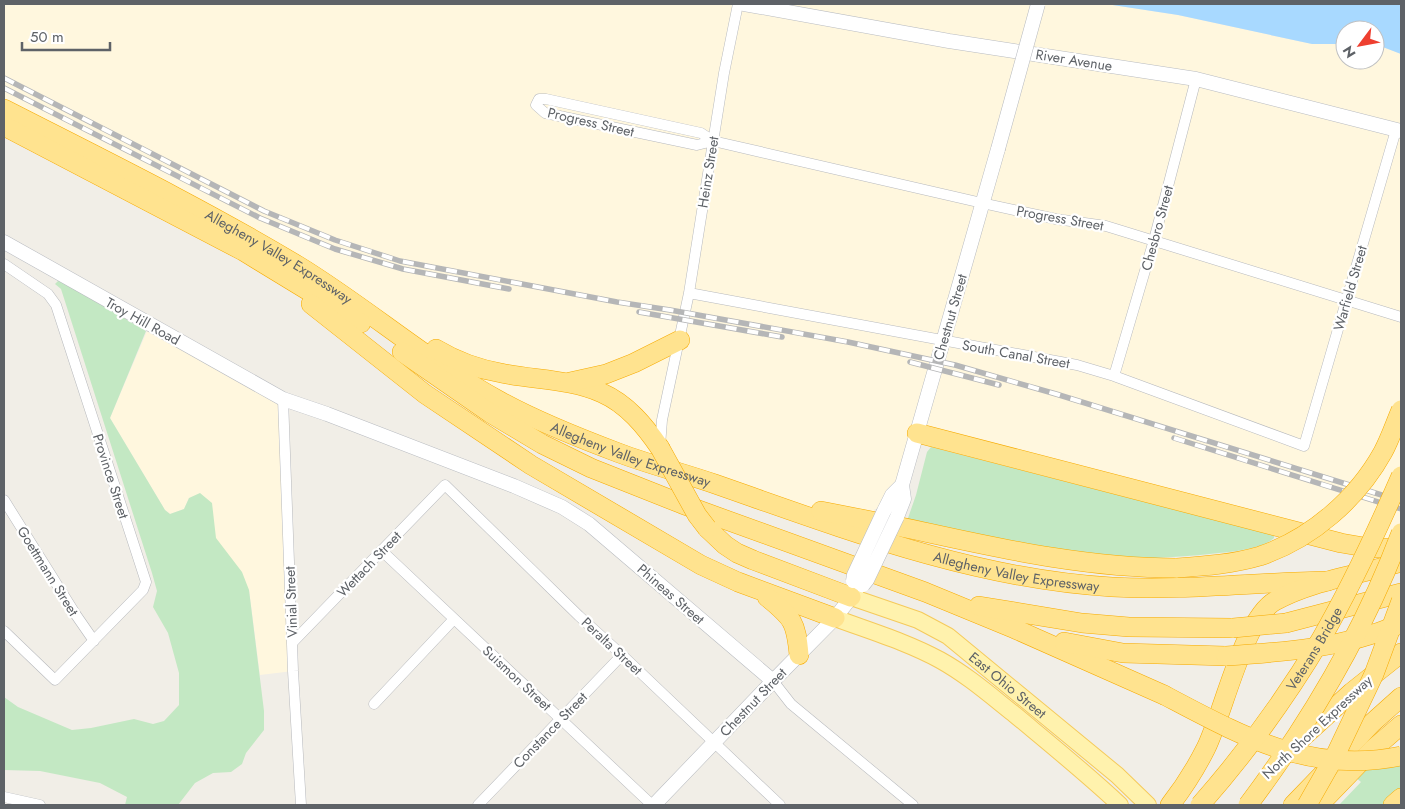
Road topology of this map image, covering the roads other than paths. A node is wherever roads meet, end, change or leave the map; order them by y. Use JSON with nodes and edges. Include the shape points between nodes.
{"nodes":[{"id":1,"x":738,"y":4,"type":"edge"},
{"id":2,"x":744,"y":4,"type":"edge"},
{"id":3,"x":1038,"y":4,"type":"edge"},
{"id":4,"x":1196,"y":79,"type":"junction"},
{"id":5,"x":4,"y":109,"type":"edge"},
{"id":6,"x":4,"y":126,"type":"edge"},
{"id":7,"x":1398,"y":130,"type":"edge"},
{"id":8,"x":713,"y":141,"type":"junction"},
{"id":9,"x":982,"y":203,"type":"junction"},
{"id":10,"x":1154,"y":240,"type":"junction"},
{"id":11,"x":4,"y":242,"type":"edge"},
{"id":12,"x":243,"y":251,"type":"junction"},
{"id":13,"x":4,"y":264,"type":"edge"},
{"id":14,"x":689,"y":293,"type":"junction"},
{"id":15,"x":1346,"y":300,"type":"junction"},
{"id":16,"x":352,"y":302,"type":"junction"},
{"id":17,"x":1401,"y":316,"type":"edge"},
{"id":18,"x":680,"y":340,"type":"junction"},
{"id":19,"x":943,"y":341,"type":"junction"},
{"id":20,"x":1114,"y":376,"type":"junction"},
{"id":21,"x":570,"y":382,"type":"junction"},
{"id":22,"x":283,"y":400,"type":"junction"},
{"id":23,"x":1401,"y":410,"type":"edge"},
{"id":24,"x":917,"y":433,"type":"junction"},
{"id":25,"x":1304,"y":446,"type":"joint"},
{"id":26,"x":660,"y":448,"type":"junction"},
{"id":27,"x":1401,"y":476,"type":"edge"},
{"id":28,"x":712,"y":484,"type":"junction"},
{"id":29,"x":445,"y":485,"type":"joint"},
{"id":30,"x":902,"y":485,"type":"junction"},
{"id":31,"x":4,"y":500,"type":"edge"},
{"id":32,"x":1401,"y":533,"type":"edge"},
{"id":33,"x":1401,"y":548,"type":"edge"},
{"id":34,"x":382,"y":551,"type":"junction"},
{"id":35,"x":1401,"y":562,"type":"edge"},
{"id":36,"x":1328,"y":581,"type":"junction"},
{"id":37,"x":759,"y":590,"type":"junction"},
{"id":38,"x":854,"y":591,"type":"junction"},
{"id":39,"x":925,"y":592,"type":"junction"},
{"id":40,"x":1401,"y":593,"type":"edge"},
{"id":41,"x":1401,"y":601,"type":"edge"},
{"id":42,"x":835,"y":618,"type":"junction"},
{"id":43,"x":454,"y":619,"type":"junction"},
{"id":44,"x":1401,"y":624,"type":"edge"},
{"id":45,"x":1015,"y":629,"type":"junction"},
{"id":46,"x":4,"y":632,"type":"edge"},
{"id":47,"x":94,"y":641,"type":"junction"},
{"id":48,"x":293,"y":642,"type":"junction"},
{"id":49,"x":1401,"y":653,"type":"edge"},
{"id":50,"x":622,"y":655,"type":"junction"},
{"id":51,"x":799,"y":655,"type":"junction"},
{"id":52,"x":773,"y":681,"type":"junction"},
{"id":53,"x":1401,"y":697,"type":"edge"},
{"id":54,"x":374,"y":704,"type":"dead end"},
{"id":55,"x":561,"y":719,"type":"junction"},
{"id":56,"x":1401,"y":725,"type":"edge"},
{"id":57,"x":714,"y":742,"type":"junction"},
{"id":58,"x":1401,"y":756,"type":"edge"},
{"id":59,"x":4,"y":797,"type":"edge"},
{"id":60,"x":1401,"y":798,"type":"edge"},
{"id":61,"x":40,"y":805,"type":"edge"},
{"id":62,"x":301,"y":805,"type":"edge"},
{"id":63,"x":478,"y":805,"type":"edge"},
{"id":64,"x":654,"y":805,"type":"edge"},
{"id":65,"x":780,"y":805,"type":"edge"},
{"id":66,"x":913,"y":805,"type":"edge"},
{"id":67,"x":1120,"y":805,"type":"edge"},
{"id":68,"x":1148,"y":805,"type":"edge"},
{"id":69,"x":1170,"y":805,"type":"edge"},
{"id":70,"x":1200,"y":805,"type":"edge"},
{"id":71,"x":1236,"y":805,"type":"edge"},
{"id":72,"x":1248,"y":805,"type":"edge"},
{"id":73,"x":1293,"y":805,"type":"edge"},
{"id":74,"x":1307,"y":805,"type":"edge"},
{"id":75,"x":1319,"y":805,"type":"edge"},
{"id":76,"x":1393,"y":805,"type":"edge"}],
"edges":[{"from":1,"to":8,"type":"street","name":"Heinz Street"},
{"from":2,"to":4,"type":"street","name":"River Avenue","via":[[949,41]]},
{"from":3,"to":9,"type":"street","name":"Chestnut Street","bridge":true},
{"from":4,"to":7,"type":"street","name":"River Avenue"},
{"from":4,"to":10,"type":"street","name":"Chesbro Street"},
{"from":5,"to":16,"type":"highway","name":"Allegheny Valley Expressway","via":[[188,202],[299,266]]},
{"from":6,"to":12,"type":"highway","name":"Allegheny Valley Expressway"},
{"from":7,"to":15,"type":"street","name":"Warfield Street"},
{"from":8,"to":8,"type":"street","name":"Progress Street","via":[[701,133],[546,99],[539,99],[536,105],[545,114],[697,145]]},
{"from":8,"to":9,"type":"street","name":"Progress Street"},
{"from":8,"to":14,"type":"street","name":"Heinz Street"},
{"from":9,"to":10,"type":"street","name":"Progress Street","via":[[1106,226]]},
{"from":9,"to":19,"type":"street","name":"Chestnut Street"},
{"from":10,"to":15,"type":"street","name":"Progress Street"},
{"from":10,"to":20,"type":"street","name":"Chesbro Street"},
{"from":11,"to":22,"type":"street","name":"Troy Hill Road"},
{"from":12,"to":37,"type":"highway","via":[[425,394],[484,435],[682,554]]},
{"from":12,"to":39,"type":"highway","name":"Allegheny Valley Expressway","via":[[360,322],[490,413],[550,448],[682,504]]},
{"from":13,"to":47,"type":"street","name":"Province Street","via":[[48,294],[56,306],[146,582],[143,590]]},
{"from":14,"to":18,"type":"street","name":"Heinz Street"},
{"from":14,"to":19,"type":"street","name":"South Canal Street"},
{"from":15,"to":17,"type":"street","name":"Progress Street"},
{"from":15,"to":25,"type":"street","name":"Warfield Street"},
{"from":16,"to":21,"type":"highway","via":[[443,354],[470,365],[500,373]]},
{"from":16,"to":28,"type":"highway","name":"Allegheny Valley Expressway","via":[[462,379],[500,401],[620,454]]},
{"from":18,"to":21,"type":"highway","via":[[606,374]]},
{"from":18,"to":26,"type":"street","name":"Heinz Street","via":[[662,420]]},
{"from":19,"to":20,"type":"street","name":"South Canal Street","via":[[1077,365]]},
{"from":19,"to":24,"type":"street","name":"Chestnut Street"},
{"from":20,"to":25,"type":"street","name":"South Canal Street"},
{"from":21,"to":26,"type":"highway","via":[[603,393],[627,408],[646,426]]},
{"from":22,"to":48,"type":"street","name":"Vinial Street"},
{"from":22,"to":52,"type":"street","name":"Phineas Street","via":[[562,507],[596,530]]},
{"from":23,"to":28,"type":"highway","bridge":true,"via":[[1383,452],[1348,499],[1330,516],[1287,544],[1260,556],[1232,563],[1177,568],[1062,560],[797,506]]},
{"from":24,"to":30,"type":"street","name":"Chestnut Street"},
{"from":24,"to":33,"type":"highway","via":[[1341,543],[1370,548]]},
{"from":26,"to":38,"type":"highway","bridge":true,"via":[[697,515],[725,545],[753,560]]},
{"from":27,"to":70,"type":"highway","name":"Veterans Bridge","bridge":true,"via":[[1377,531],[1320,640],[1263,726]]},
{"from":28,"to":36,"type":"highway","name":"Allegheny Valley Expressway","via":[[820,522],[942,559],[1056,581],[1170,589]]},
{"from":29,"to":34,"type":"street","name":"Wettach Street"},
{"from":29,"to":50,"type":"street","name":"Peralta Street"},
{"from":30,"to":38,"type":"street","name":"Chestnut Street","bridge":true,"via":[[892,495],[854,575]]},
{"from":30,"to":38,"type":"street","name":"Chestnut Street","bridge":true,"via":[[904,500],[897,517],[868,580]]},
{"from":31,"to":47,"type":"street","name":"Goettmann Street"},
{"from":32,"to":72,"type":"highway","bridge":true,"via":[[1345,658],[1310,716]]},
{"from":34,"to":43,"type":"street","name":"Suismon Street"},
{"from":34,"to":48,"type":"street","name":"Wettach Street"},
{"from":35,"to":36,"type":"highway"},
{"from":36,"to":69,"type":"highway","via":[[1273,602],[1265,610],[1238,660],[1207,747]]},
{"from":37,"to":42,"type":"highway"},
{"from":37,"to":51,"type":"highway","via":[[792,621],[797,632]]},
{"from":38,"to":42,"type":"street","name":"Chestnut Street"},
{"from":38,"to":68,"type":"main road","name":"East Ohio Street","via":[[953,639],[1111,769]]},
{"from":39,"to":40,"type":"highway","bridge":true,"via":[[976,605],[1082,623],[1233,628],[1286,623]]},
{"from":39,"to":45,"type":"highway"},
{"from":41,"to":74,"type":"highway","bridge":true,"via":[[1374,674],[1336,754]]},
{"from":42,"to":51,"type":"street","name":"Chestnut Street"},
{"from":42,"to":67,"type":"main road","name":"East Ohio Street","via":[[907,644],[957,670]]},
{"from":43,"to":54,"type":"street"},
{"from":43,"to":55,"type":"street","name":"Suismon Street"},
{"from":44,"to":45,"type":"highway","bridge":true,"via":[[1340,644],[1226,656],[1123,653]]},
{"from":45,"to":58,"type":"highway","bridge":true,"via":[[1278,749],[1342,761]]},
{"from":46,"to":47,"type":"street","name":"Province Street","via":[[55,680]]},
{"from":48,"to":62,"type":"street","name":"Vinial Street"},
{"from":49,"to":71,"type":"highway","name":"North Shore Expressway","via":[[1317,723]]},
{"from":50,"to":55,"type":"street","name":"Constance Street"},
{"from":50,"to":57,"type":"street","name":"Peralta Street"},
{"from":51,"to":52,"type":"street","name":"Chestnut Street"},
{"from":52,"to":57,"type":"street","name":"Chestnut Street"},
{"from":52,"to":66,"type":"street","name":"Phineas Street","via":[[791,704]]},
{"from":53,"to":73,"type":"highway","via":[[1372,722]]},
{"from":55,"to":63,"type":"street","name":"Constance Street"},
{"from":55,"to":64,"type":"street","name":"Suismon Street"},
{"from":56,"to":75,"type":"highway"},
{"from":57,"to":64,"type":"street","name":"Chestnut Street"},
{"from":57,"to":65,"type":"street","name":"Peralta Street"},
{"from":59,"to":61,"type":"street"},
{"from":60,"to":76,"type":"highway"}]}
